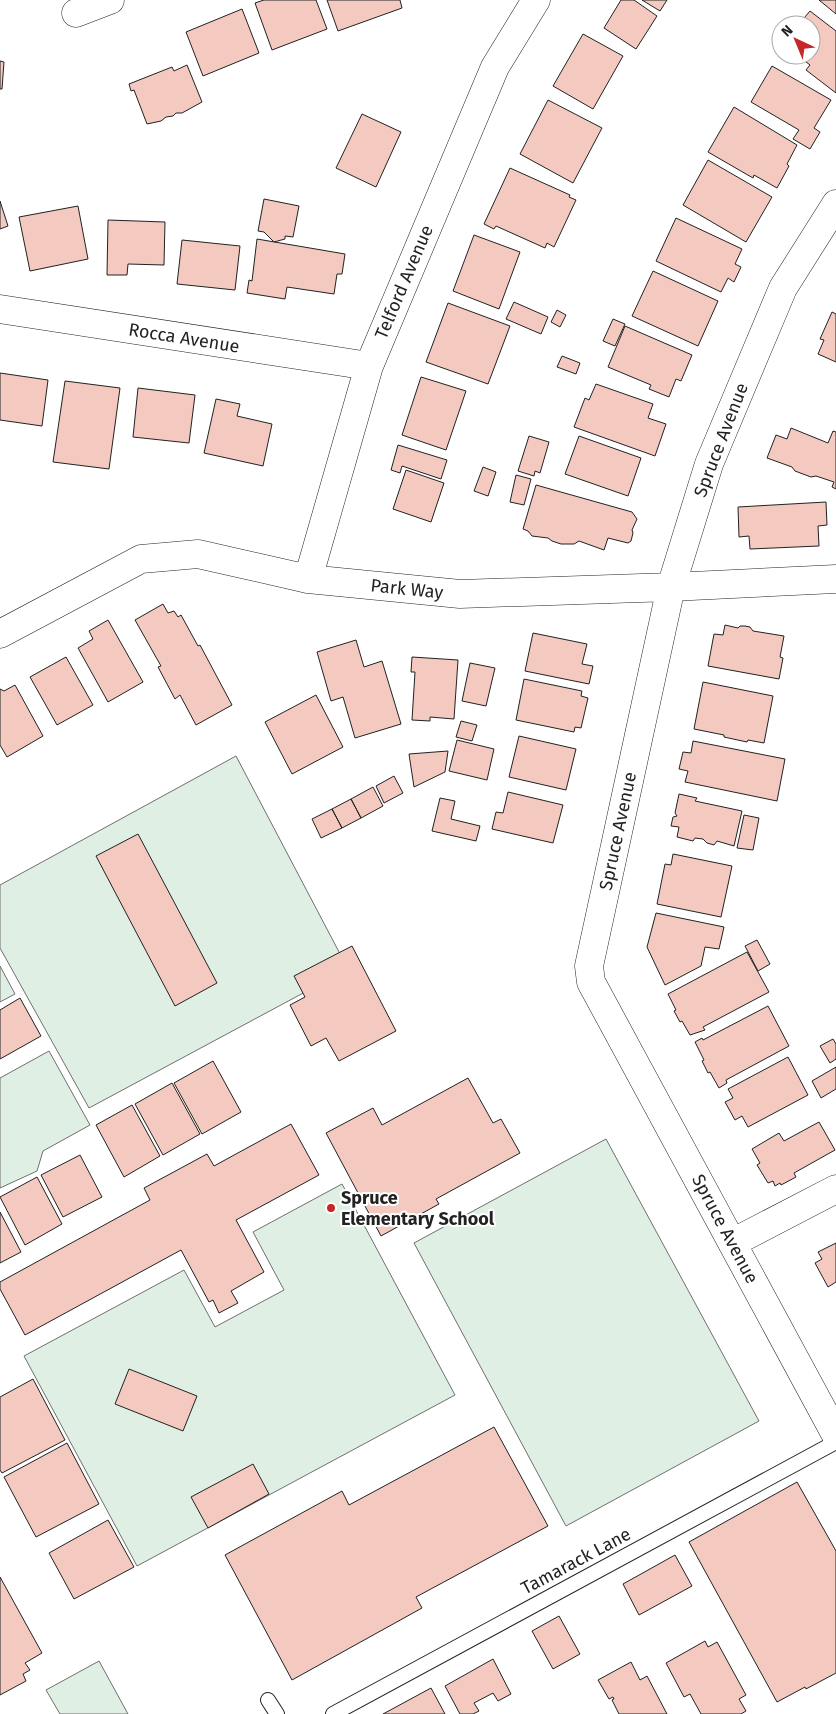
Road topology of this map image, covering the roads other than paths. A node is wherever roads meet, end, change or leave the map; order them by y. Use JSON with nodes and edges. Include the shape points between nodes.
{"nodes":[{"id":1,"x":110,"y":0,"type":"edge"},
{"id":2,"x":536,"y":0,"type":"edge"},
{"id":3,"x":76,"y":14,"type":"dead end"},
{"id":4,"x":836,"y":204,"type":"edge"},
{"id":5,"x":0,"y":309,"type":"edge"},
{"id":6,"x":369,"y":366,"type":"junction"},
{"id":7,"x":836,"y":578,"type":"edge"},
{"id":8,"x":308,"y":579,"type":"junction"},
{"id":9,"x":671,"y":587,"type":"junction"},
{"id":10,"x":0,"y":634,"type":"edge"},
{"id":11,"x":836,"y":1189,"type":"edge"},
{"id":12,"x":732,"y":1243,"type":"junction"},
{"id":13,"x":836,"y":1435,"type":"edge"},
{"id":14,"x":836,"y":1442,"type":"edge"},
{"id":15,"x":268,"y":1700,"type":"dead end"},
{"id":16,"x":277,"y":1714,"type":"edge"},
{"id":17,"x":333,"y":1714,"type":"edge"}],
"edges":[{"from":1,"to":3,"type":"street"},
{"from":2,"to":6,"type":"street","name":"Telford Avenue","via":[[495,67]]},
{"from":4,"to":9,"type":"street","name":"Spruce Avenue","via":[[783,288],[708,464]]},
{"from":5,"to":6,"type":"street","name":"Rocca Avenue"},
{"from":6,"to":8,"type":"street","name":"Telford Avenue"},
{"from":7,"to":9,"type":"street","name":"Park Way"},
{"from":8,"to":9,"type":"street","name":"Park Way","via":[[460,594]]},
{"from":8,"to":10,"type":"street","name":"Park Way","via":[[198,554],[141,558]]},
{"from":9,"to":12,"type":"street","name":"Spruce Avenue","via":[[589,966],[591,982]]},
{"from":11,"to":12,"type":"street"},
{"from":12,"to":13,"type":"street","name":"Spruce Avenue"},
{"from":14,"to":17,"type":"lane","name":"Tamarack Lane"},
{"from":15,"to":16,"type":"lane"}]}
